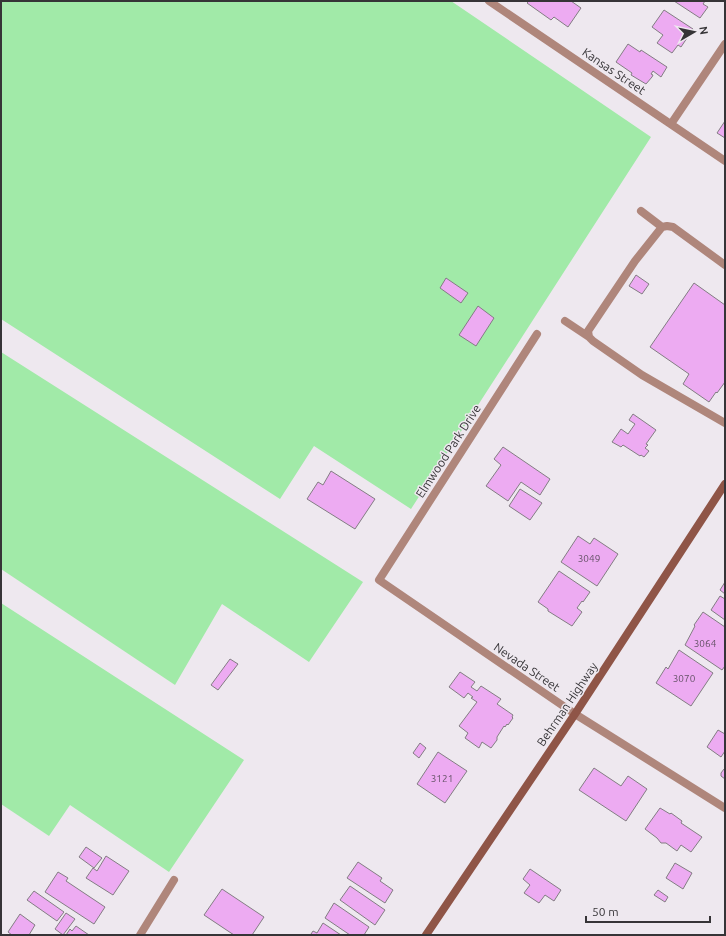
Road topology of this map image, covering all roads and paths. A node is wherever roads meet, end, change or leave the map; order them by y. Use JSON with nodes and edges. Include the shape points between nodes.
{"nodes":[{"id":1,"x":490,"y":1,"type":"edge"},
{"id":2,"x":725,"y":44,"type":"edge"},
{"id":3,"x":671,"y":124,"type":"junction"},
{"id":4,"x":725,"y":161,"type":"edge"},
{"id":5,"x":641,"y":211,"type":"dead end"},
{"id":6,"x":662,"y":227,"type":"junction"},
{"id":7,"x":725,"y":265,"type":"edge"},
{"id":8,"x":565,"y":321,"type":"dead end"},
{"id":9,"x":537,"y":334,"type":"dead end"},
{"id":10,"x":589,"y":337,"type":"junction"},
{"id":11,"x":725,"y":423,"type":"edge"},
{"id":12,"x":725,"y":484,"type":"edge"},
{"id":13,"x":379,"y":580,"type":"joint"},
{"id":14,"x":575,"y":714,"type":"junction"},
{"id":15,"x":725,"y":808,"type":"edge"},
{"id":16,"x":174,"y":880,"type":"dead end"},
{"id":17,"x":140,"y":935,"type":"edge"},
{"id":18,"x":426,"y":935,"type":"edge"}],
"edges":[{"from":1,"to":3,"type":"street","name":"Kansas Street"},
{"from":2,"to":3,"type":"street"},
{"from":3,"to":4,"type":"street","name":"Kansas Street"},
{"from":5,"to":6,"type":"street"},
{"from":6,"to":7,"type":"street","via":[[673,227]]},
{"from":6,"to":10,"type":"street","via":[[635,261],[588,331]]},
{"from":8,"to":10,"type":"street"},
{"from":9,"to":13,"type":"street","name":"Elmwood Park Drive"},
{"from":10,"to":11,"type":"street","via":[[642,375]]},
{"from":12,"to":14,"type":"street","name":"Behrman Highway"},
{"from":13,"to":14,"type":"street","name":"Nevada Street"},
{"from":14,"to":15,"type":"street","name":"Nevada Street"},
{"from":14,"to":18,"type":"street","name":"Behrman Highway"},
{"from":16,"to":17,"type":"street"}]}
